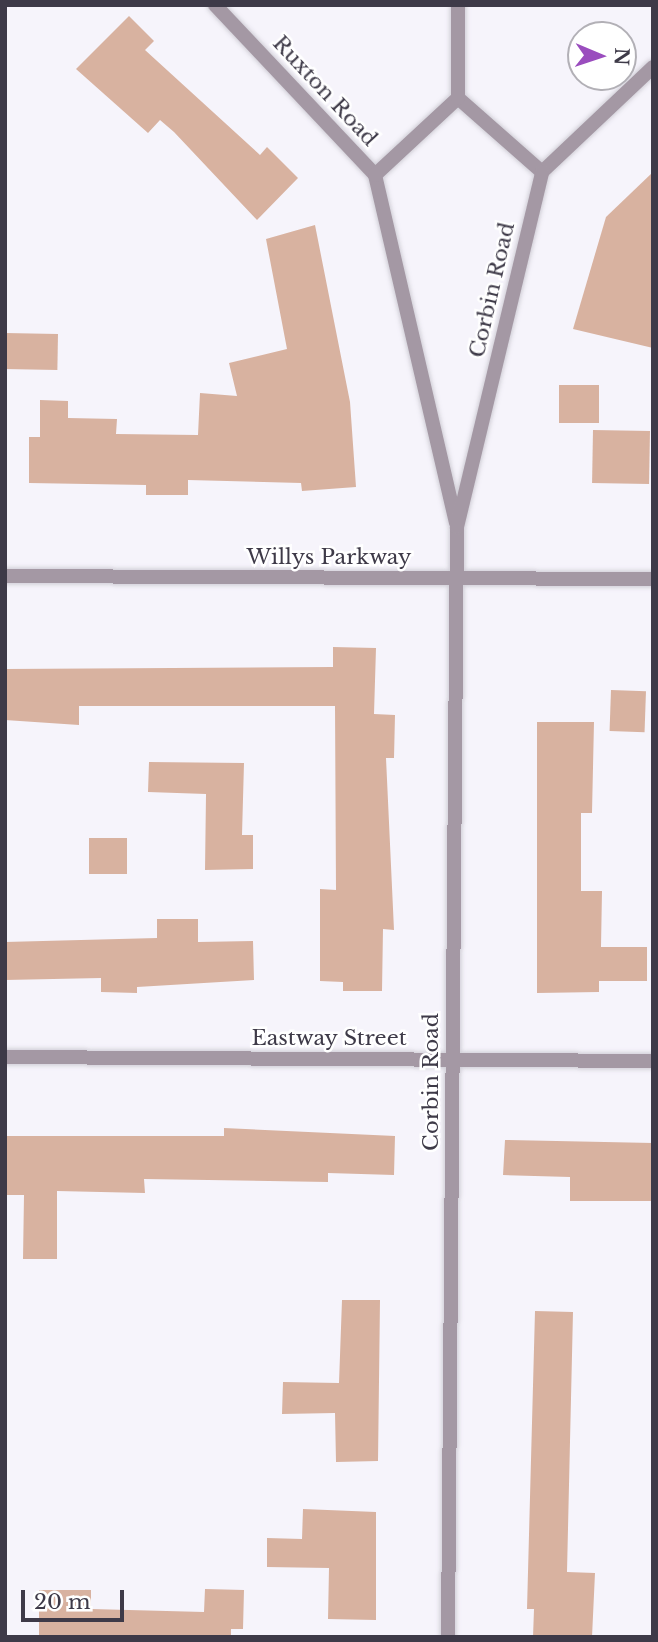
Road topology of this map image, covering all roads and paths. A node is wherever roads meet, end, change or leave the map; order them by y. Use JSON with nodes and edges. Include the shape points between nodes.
{"nodes":[{"id":1,"x":215,"y":5,"type":"edge"},
{"id":2,"x":458,"y":5,"type":"edge"},
{"id":3,"x":653,"y":67,"type":"edge"},
{"id":4,"x":458,"y":98,"type":"junction"},
{"id":5,"x":542,"y":172,"type":"junction"},
{"id":6,"x":375,"y":175,"type":"junction"},
{"id":7,"x":457,"y":527,"type":"junction"},
{"id":8,"x":5,"y":576,"type":"edge"},
{"id":9,"x":456,"y":578,"type":"junction"},
{"id":10,"x":653,"y":579,"type":"edge"},
{"id":11,"x":5,"y":1057,"type":"edge"},
{"id":12,"x":452,"y":1059,"type":"junction"},
{"id":13,"x":653,"y":1061,"type":"edge"},
{"id":14,"x":448,"y":1637,"type":"edge"}],
"edges":[{"from":1,"to":6,"type":"street","name":"Ruxton Road"},
{"from":2,"to":4,"type":"street"},
{"from":3,"to":5,"type":"street"},
{"from":4,"to":5,"type":"street"},
{"from":4,"to":6,"type":"street"},
{"from":5,"to":7,"type":"street","name":"Corbin Road"},
{"from":6,"to":7,"type":"street","name":"Corbin Road"},
{"from":7,"to":9,"type":"street","name":"Corbin Road"},
{"from":8,"to":9,"type":"street","name":"Willys Parkway"},
{"from":9,"to":10,"type":"street","name":"Willys Parkway"},
{"from":9,"to":12,"type":"street","name":"Corbin Road"},
{"from":11,"to":12,"type":"street","name":"Eastway Street"},
{"from":12,"to":13,"type":"street","name":"Eastway Street"},
{"from":12,"to":14,"type":"street","name":"Corbin Road"}]}
